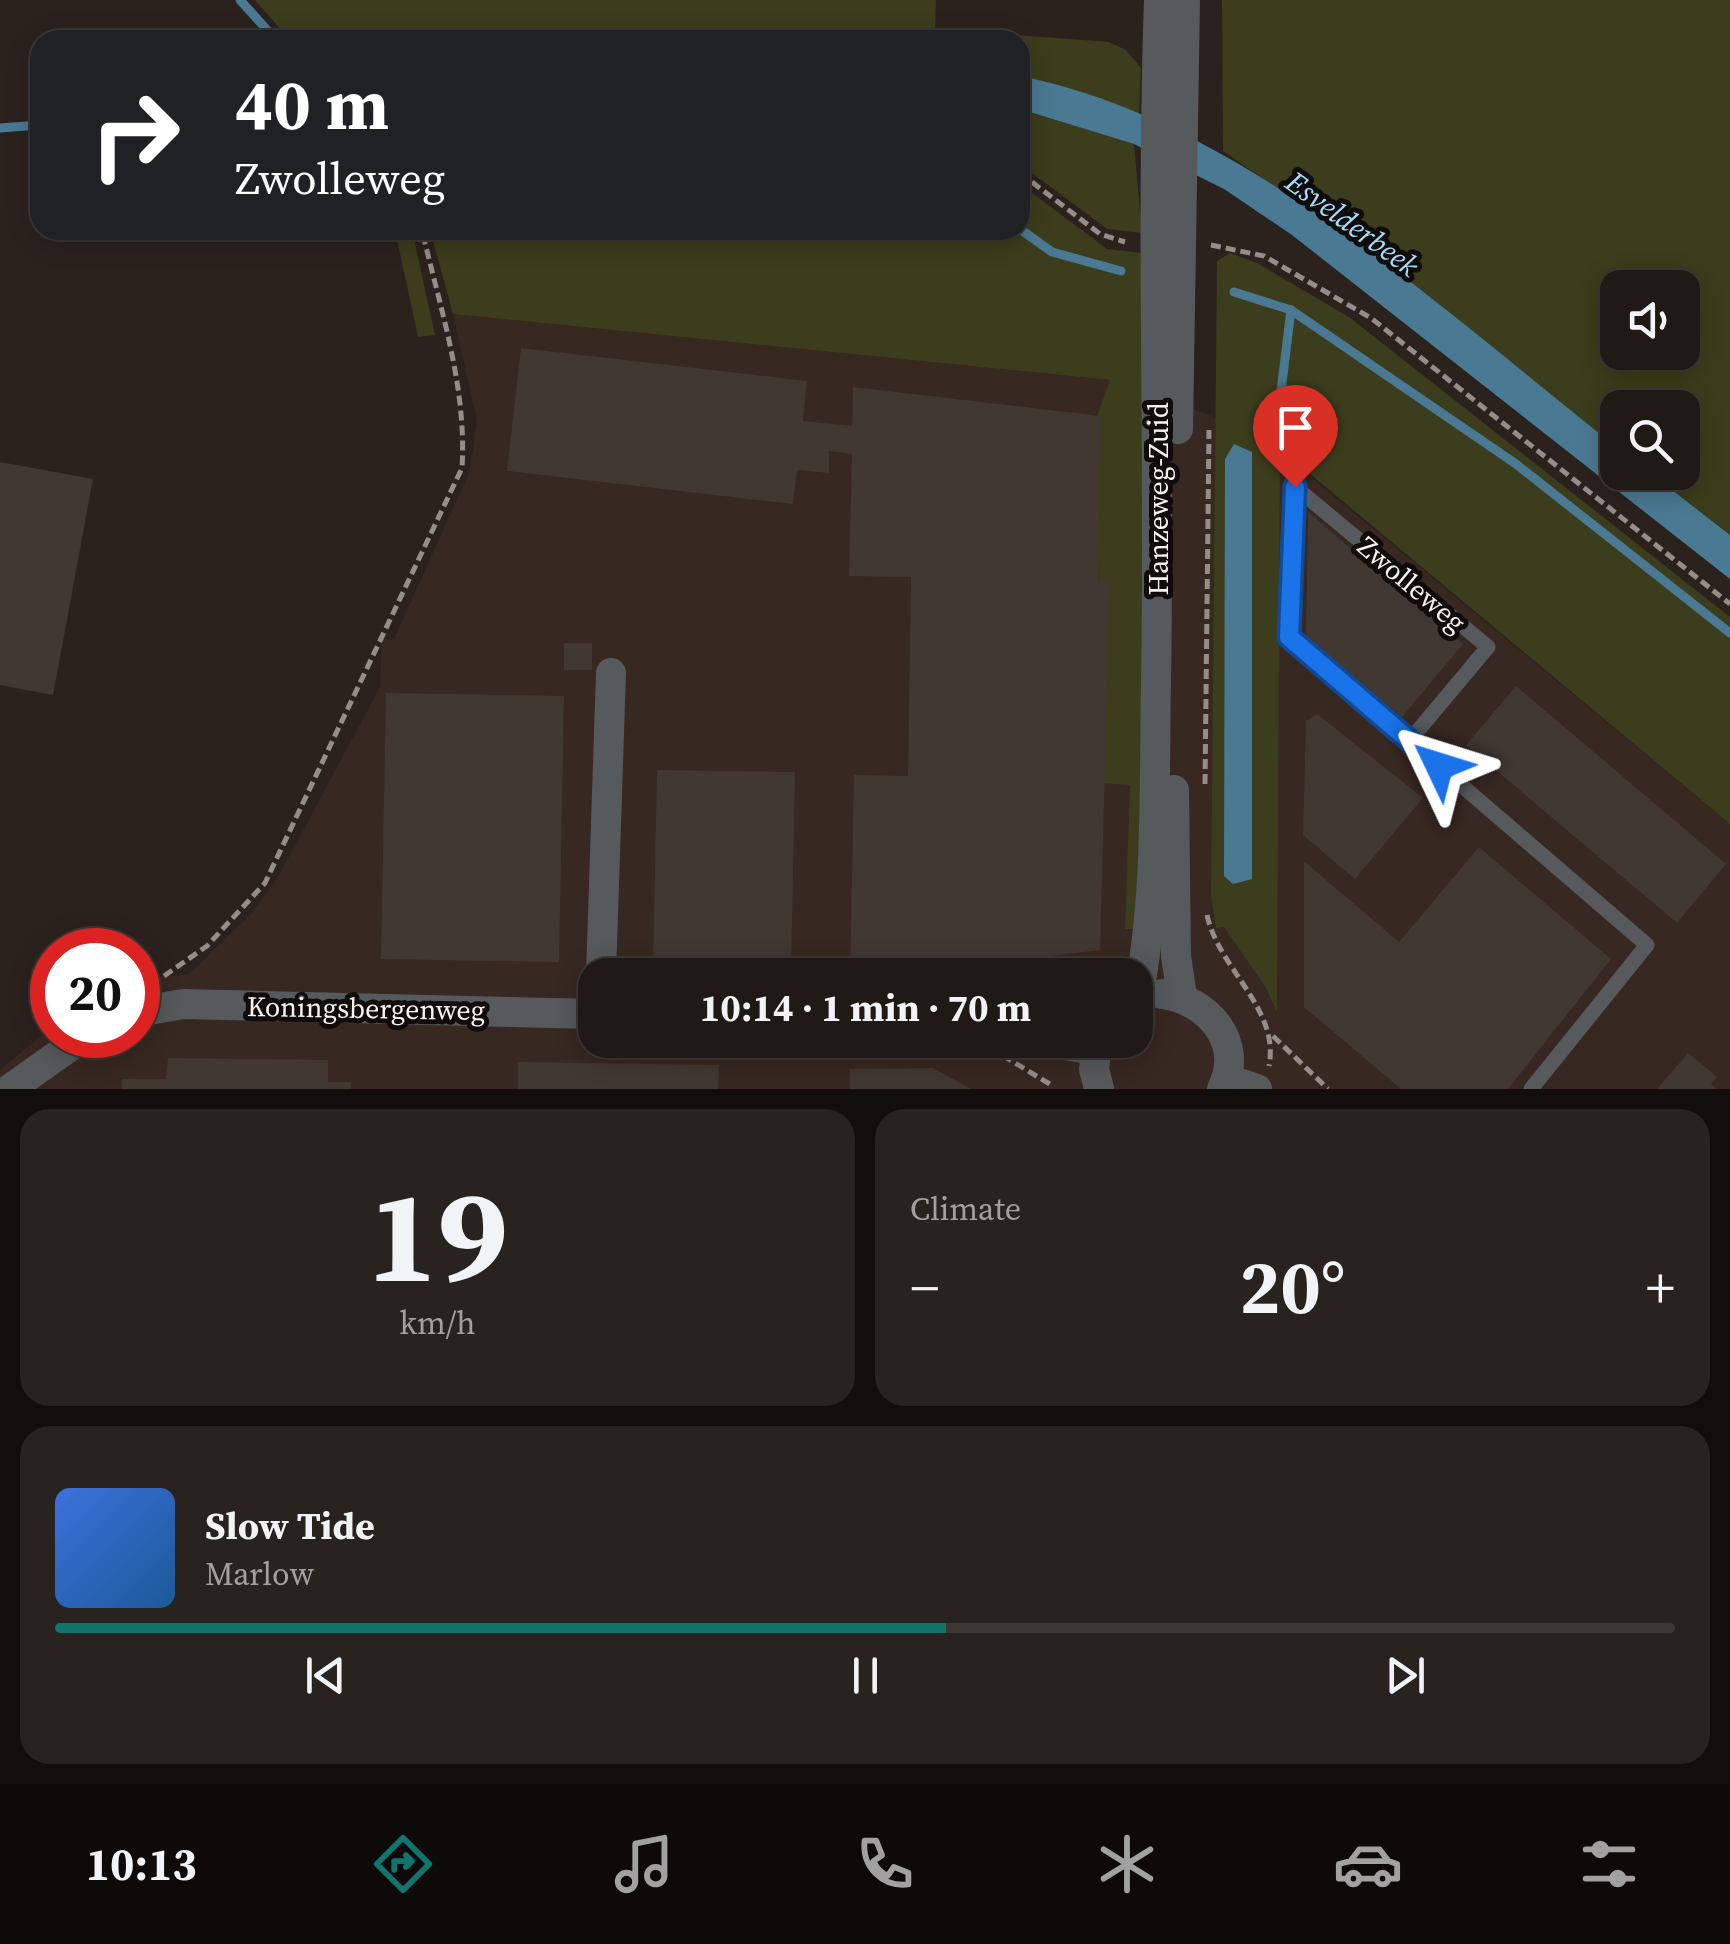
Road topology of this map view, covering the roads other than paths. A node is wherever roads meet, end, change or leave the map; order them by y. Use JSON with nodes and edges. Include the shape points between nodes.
{"nodes":[{"id":1,"x":1159,"y":0,"type":"edge"},
{"id":2,"x":1186,"y":0,"type":"edge"},
{"id":3,"x":1168,"y":190,"type":"junction"},
{"id":4,"x":611,"y":673,"type":"dead end"},
{"id":5,"x":1410,"y":740,"type":"junction"},
{"id":6,"x":602,"y":958,"type":"edge"},
{"id":7,"x":1146,"y":958,"type":"edge"},
{"id":8,"x":1182,"y":996,"type":"junction"},
{"id":9,"x":1153,"y":997,"type":"edge"},
{"id":10,"x":160,"y":1000,"type":"edge"},
{"id":11,"x":578,"y":1014,"type":"edge"},
{"id":12,"x":54,"y":1058,"type":"edge"},
{"id":13,"x":1097,"y":1058,"type":"edge"},
{"id":14,"x":1225,"y":1084,"type":"edge"},
{"id":15,"x":1262,"y":1084,"type":"edge"},
{"id":16,"x":10,"y":1089,"type":"edge"},
{"id":17,"x":1099,"y":1089,"type":"edge"},
{"id":18,"x":1531,"y":1089,"type":"edge"}],
"edges":[{"from":1,"to":3,"type":"street","name":"Hanzeweg-Zuid","via":[[1156,102]]},
{"from":2,"to":3,"type":"street","name":"Hanzeweg-Zuid","via":[[1184,114]]},
{"from":3,"to":7,"type":"street","name":"Hanzeweg-Zuid","via":[[1154,244],[1160,464]]},
{"from":3,"to":8,"type":"street","name":"Hanzeweg-Zuid","via":[[1176,956]]},
{"from":4,"to":6,"type":"street"},
{"from":5,"to":5,"type":"lane","name":"Zwolleweg","via":[[1289,637],[1295,487],[1488,647]]},
{"from":5,"to":18,"type":"lane","name":"Zwolleweg","via":[[1647,945]]},
{"from":8,"to":9,"type":"street"},
{"from":8,"to":14,"type":"street","via":[[1217,1022],[1226,1041]]},
{"from":10,"to":11,"type":"street","name":"Koningsbergenweg"},
{"from":12,"to":16,"type":"street"},
{"from":13,"to":17,"type":"street"},
{"from":14,"to":15,"type":"street"}]}
